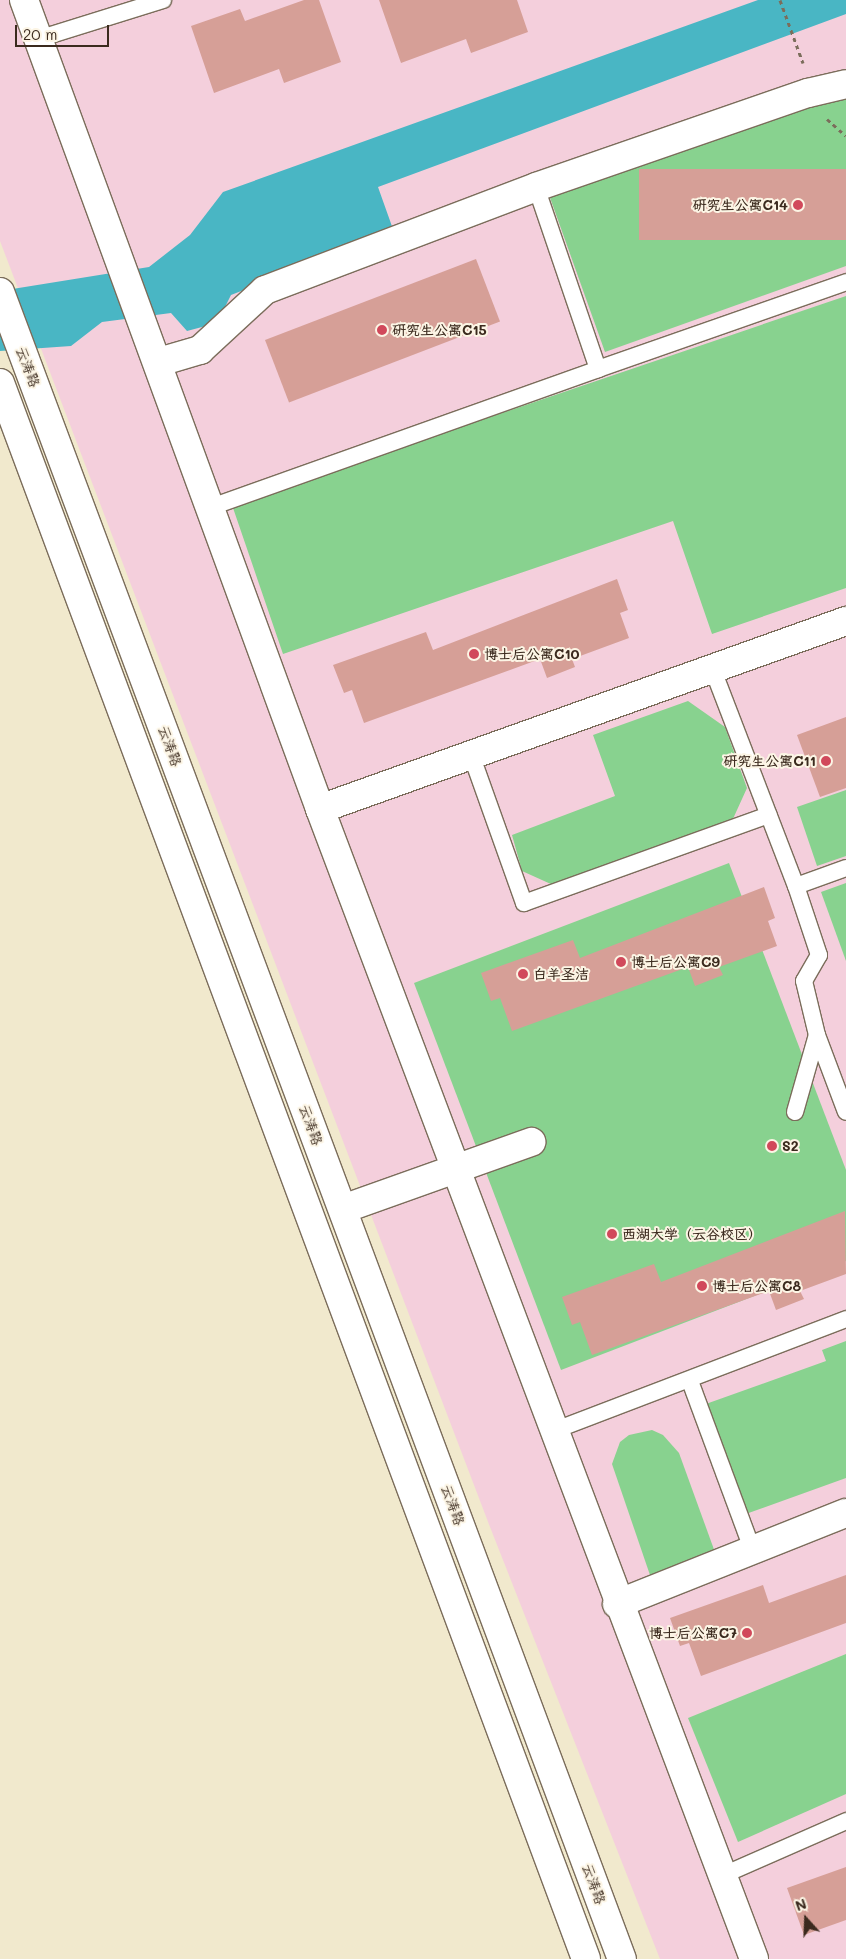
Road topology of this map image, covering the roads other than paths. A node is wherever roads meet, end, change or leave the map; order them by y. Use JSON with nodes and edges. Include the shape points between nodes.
{"nodes":[{"id":1,"x":24,"y":0,"type":"edge"},
{"id":2,"x":163,"y":0,"type":"edge"},
{"id":3,"x":38,"y":39,"type":"junction"},
{"id":4,"x":846,"y":84,"type":"edge"},
{"id":5,"x":536,"y":187,"type":"junction"},
{"id":6,"x":846,"y":282,"type":"edge"},
{"id":7,"x":0,"y":292,"type":"edge"},
{"id":8,"x":155,"y":351,"type":"junction"},
{"id":9,"x":598,"y":369,"type":"junction"},
{"id":10,"x":0,"y":383,"type":"edge"},
{"id":11,"x":8,"y":428,"type":"edge"},
{"id":12,"x":211,"y":507,"type":"junction"},
{"id":13,"x":846,"y":621,"type":"edge"},
{"id":14,"x":713,"y":670,"type":"junction"},
{"id":15,"x":472,"y":757,"type":"junction"},
{"id":16,"x":320,"y":809,"type":"junction"},
{"id":17,"x":768,"y":816,"type":"junction"},
{"id":18,"x":846,"y":868,"type":"edge"},
{"id":19,"x":796,"y":886,"type":"junction"},
{"id":20,"x":817,"y":1035,"type":"junction"},
{"id":21,"x":795,"y":1112,"type":"dead end"},
{"id":22,"x":846,"y":1112,"type":"edge"},
{"id":23,"x":531,"y":1142,"type":"dead end"},
{"id":24,"x":457,"y":1167,"type":"junction"},
{"id":25,"x":342,"y":1210,"type":"junction"},
{"id":26,"x":846,"y":1319,"type":"edge"},
{"id":27,"x":690,"y":1381,"type":"junction"},
{"id":28,"x":552,"y":1431,"type":"junction"},
{"id":29,"x":846,"y":1513,"type":"edge"},
{"id":30,"x":752,"y":1549,"type":"junction"},
{"id":31,"x":618,"y":1604,"type":"junction"},
{"id":32,"x":846,"y":1821,"type":"edge"},
{"id":33,"x":722,"y":1876,"type":"junction"},
{"id":34,"x":586,"y":1959,"type":"edge"},
{"id":35,"x":622,"y":1959,"type":"edge"},
{"id":36,"x":754,"y":1959,"type":"edge"}],
"edges":[{"from":1,"to":3,"type":"street"},
{"from":2,"to":3,"type":"lane"},
{"from":3,"to":8,"type":"street"},
{"from":4,"to":5,"type":"street","via":[[808,93]]},
{"from":5,"to":8,"type":"street","via":[[265,290],[200,350]]},
{"from":5,"to":9,"type":"lane"},
{"from":6,"to":9,"type":"lane"},
{"from":7,"to":25,"type":"street","name":"云涛路"},
{"from":8,"to":12,"type":"street"},
{"from":9,"to":12,"type":"lane"},
{"from":10,"to":11,"type":"street"},
{"from":11,"to":34,"type":"street"},
{"from":12,"to":16,"type":"street"},
{"from":13,"to":14,"type":"street"},
{"from":14,"to":15,"type":"street"},
{"from":14,"to":17,"type":"lane"},
{"from":15,"to":16,"type":"street"},
{"from":15,"to":17,"type":"lane","via":[[524,904]]},
{"from":16,"to":24,"type":"street"},
{"from":17,"to":19,"type":"lane"},
{"from":18,"to":19,"type":"lane"},
{"from":19,"to":20,"type":"lane","via":[[818,956],[804,981]]},
{"from":20,"to":21,"type":"lane"},
{"from":20,"to":22,"type":"lane"},
{"from":23,"to":24,"type":"street"},
{"from":24,"to":25,"type":"street"},
{"from":24,"to":28,"type":"street"},
{"from":25,"to":35,"type":"street","name":"云涛路"},
{"from":26,"to":27,"type":"lane"},
{"from":27,"to":28,"type":"lane"},
{"from":27,"to":30,"type":"lane"},
{"from":28,"to":31,"type":"street"},
{"from":29,"to":30,"type":"street"},
{"from":30,"to":31,"type":"street"},
{"from":31,"to":33,"type":"street"},
{"from":32,"to":33,"type":"lane"},
{"from":33,"to":36,"type":"street"}]}
